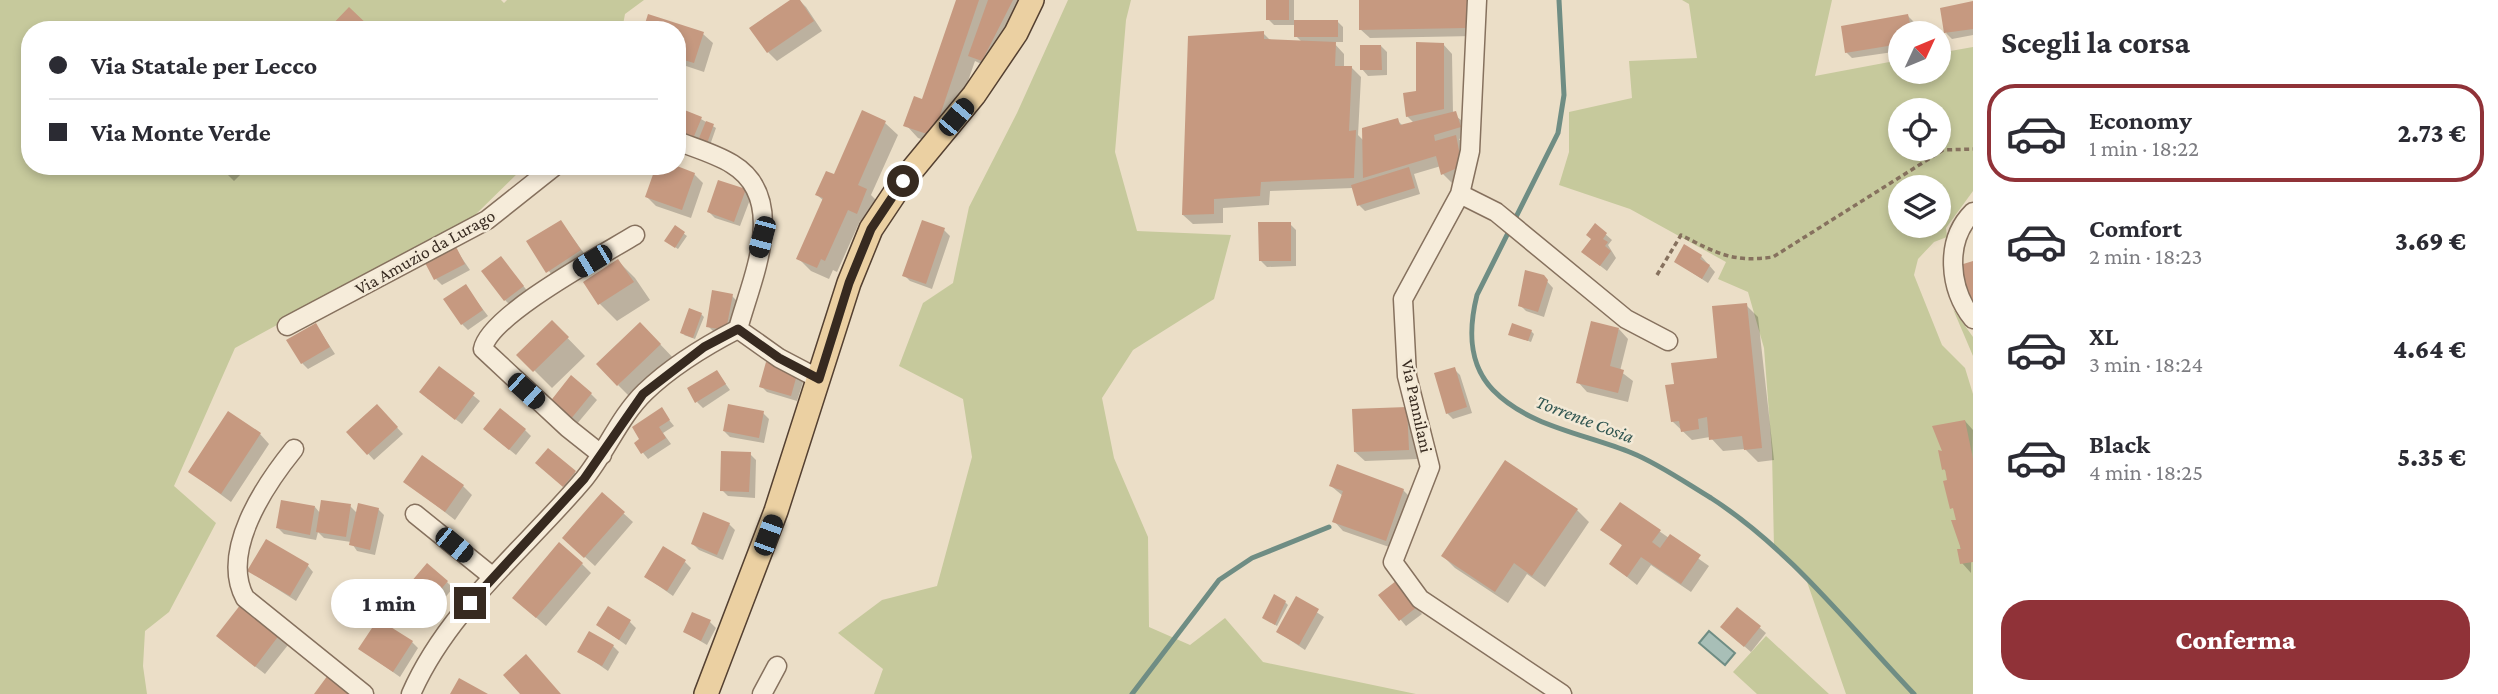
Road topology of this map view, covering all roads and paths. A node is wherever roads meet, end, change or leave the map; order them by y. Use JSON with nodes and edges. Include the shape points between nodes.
{"nodes":[{"id":1,"x":1032,"y":0,"type":"edge"},
{"id":2,"x":1477,"y":0,"type":"edge"},
{"id":3,"x":686,"y":145,"type":"edge"},
{"id":4,"x":1973,"y":149,"type":"edge"},
{"id":5,"x":544,"y":175,"type":"edge"},
{"id":6,"x":1461,"y":194,"type":"junction"},
{"id":7,"x":1973,"y":212,"type":"edge"},
{"id":8,"x":635,"y":235,"type":"dead end"},
{"id":9,"x":1657,"y":275,"type":"dead end"},
{"id":10,"x":1973,"y":319,"type":"edge"},
{"id":11,"x":287,"y":326,"type":"dead end"},
{"id":12,"x":738,"y":329,"type":"junction"},
{"id":13,"x":1668,"y":341,"type":"dead end"},
{"id":14,"x":819,"y":379,"type":"junction"},
{"id":15,"x":294,"y":449,"type":"dead end"},
{"id":16,"x":603,"y":455,"type":"junction"},
{"id":17,"x":415,"y":514,"type":"dead end"},
{"id":18,"x":492,"y":577,"type":"junction"},
{"id":19,"x":777,"y":666,"type":"dead end"},
{"id":20,"x":364,"y":694,"type":"edge"},
{"id":21,"x":411,"y":694,"type":"edge"},
{"id":22,"x":706,"y":694,"type":"edge"},
{"id":23,"x":762,"y":694,"type":"edge"},
{"id":24,"x":1562,"y":694,"type":"edge"}],
"edges":[{"from":1,"to":14,"type":"main road","via":[[1016,33],[974,95],[903,181],[871,229]]},
{"from":2,"to":6,"type":"street","name":"Via Pannilani","via":[[1470,150]]},
{"from":3,"to":12,"type":"street","via":[[732,164],[760,198],[764,228]]},
{"from":4,"to":9,"type":"path","via":[[1943,150],[1773,257],[1726,258],[1681,235]]},
{"from":5,"to":11,"type":"street","name":"Via Amuzio da Lurago","via":[[487,220]]},
{"from":6,"to":13,"type":"street","via":[[1496,212],[1614,311]]},
{"from":6,"to":24,"type":"street","name":"Via Pannilani","via":[[1403,299],[1407,376],[1430,467],[1393,562],[1420,599]]},
{"from":7,"to":10,"type":"street","via":[[1955,242],[1952,273]]},
{"from":8,"to":16,"type":"street","via":[[538,293],[492,332],[483,349]]},
{"from":12,"to":14,"type":"street"},
{"from":12,"to":16,"type":"street","via":[[704,347],[643,394]]},
{"from":14,"to":22,"type":"main road","via":[[776,511]]},
{"from":15,"to":20,"type":"street","via":[[276,471],[238,544],[236,581],[245,598]]},
{"from":16,"to":18,"type":"street","via":[[528,543]]},
{"from":17,"to":18,"type":"street"},
{"from":18,"to":21,"type":"street","via":[[454,625]]},
{"from":19,"to":23,"type":"street"}]}
